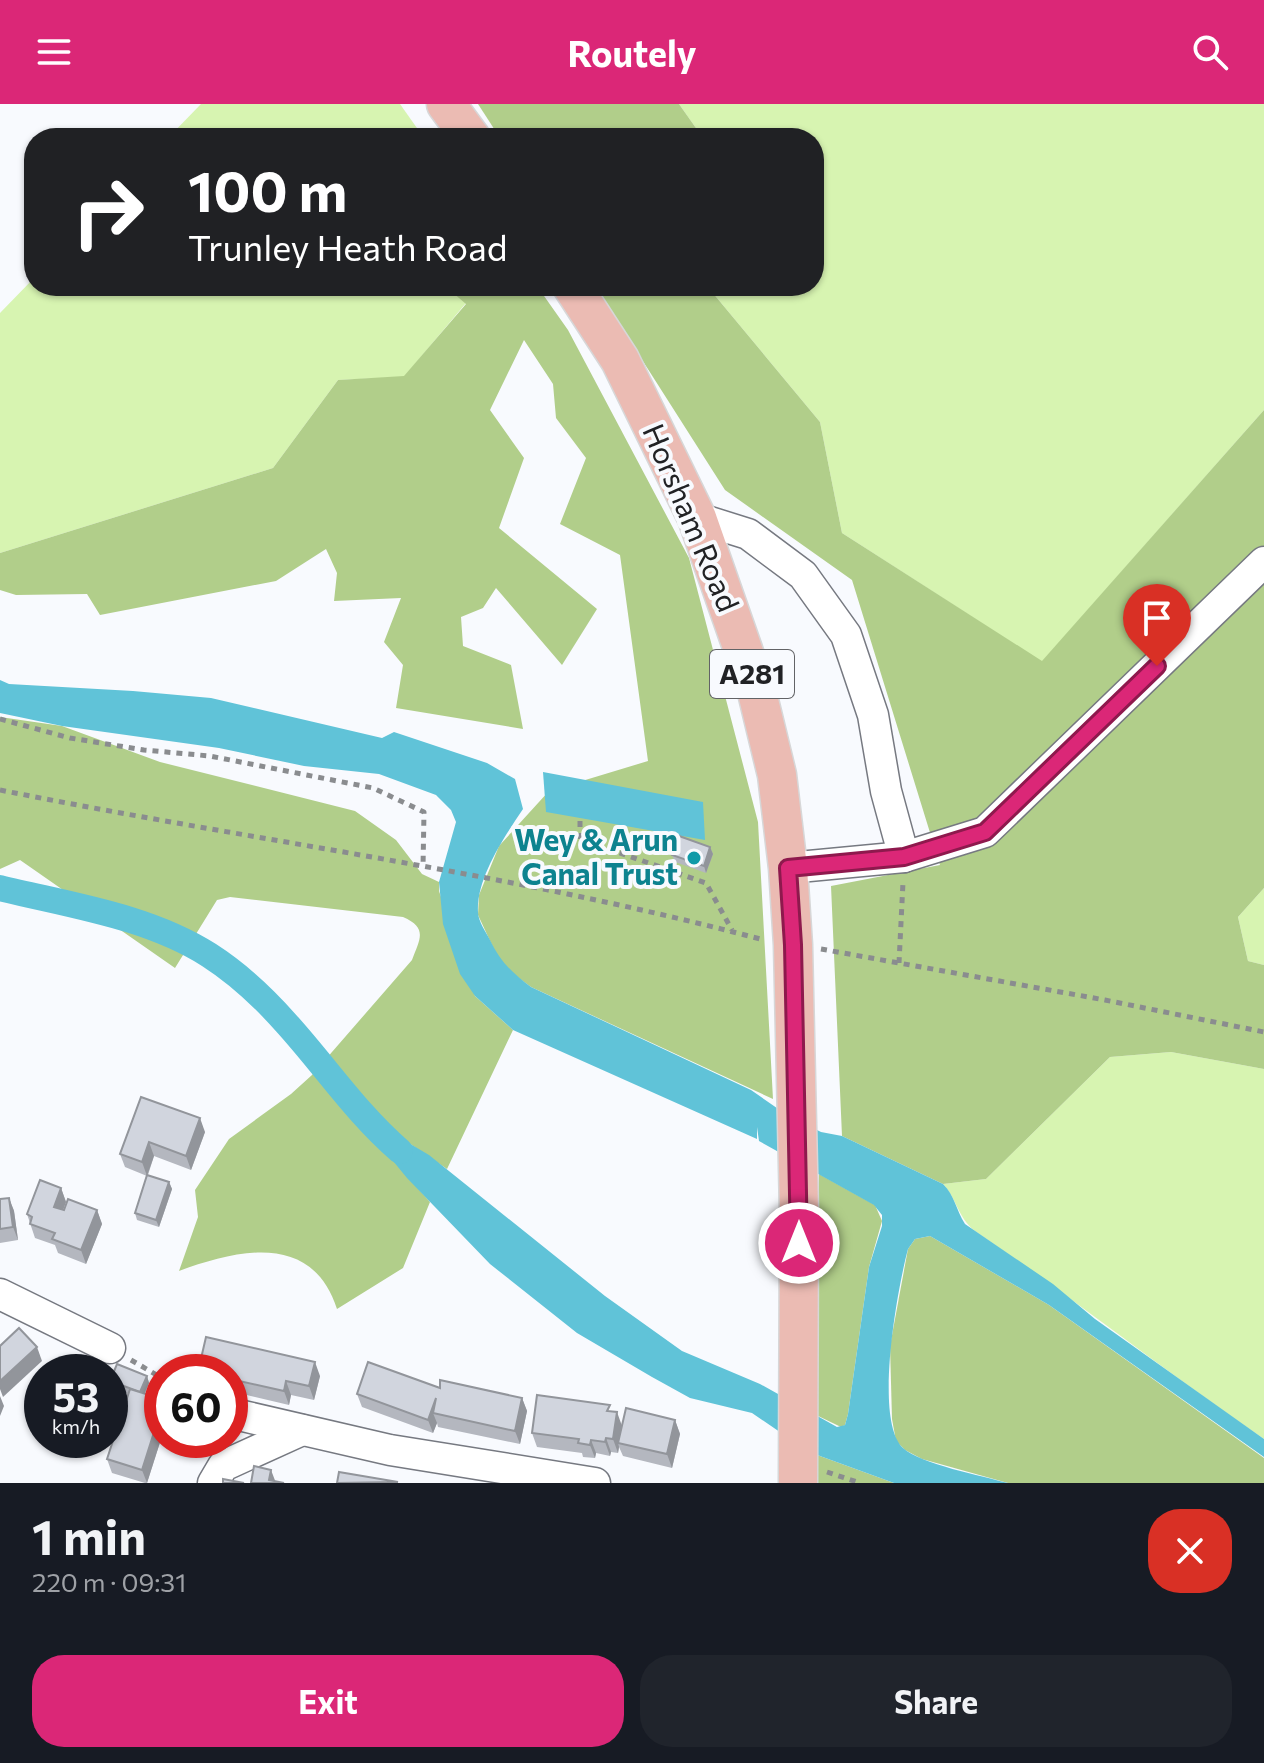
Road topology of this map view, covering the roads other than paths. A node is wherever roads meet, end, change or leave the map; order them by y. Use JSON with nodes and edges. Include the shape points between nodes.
{"nodes":[{"id":1,"x":446,"y":104,"type":"edge"},
{"id":2,"x":464,"y":128,"type":"edge"},
{"id":3,"x":578,"y":296,"type":"edge"},
{"id":4,"x":697,"y":518,"type":"junction"},
{"id":5,"x":1264,"y":562,"type":"edge"},
{"id":6,"x":904,"y":857,"type":"junction"},
{"id":7,"x":788,"y":868,"type":"junction"},
{"id":8,"x":0,"y":1294,"type":"edge"},
{"id":9,"x":110,"y":1348,"type":"road end"},
{"id":10,"x":248,"y":1417,"type":"edge"},
{"id":11,"x":302,"y":1430,"type":"junction"},
{"id":12,"x":804,"y":1470,"type":"edge"},
{"id":13,"x":213,"y":1483,"type":"edge"},
{"id":14,"x":595,"y":1483,"type":"edge"}],
"edges":[{"from":1,"to":2,"type":"main road"},
{"from":3,"to":4,"type":"main road","name":"Horsham Road","number":"A281","via":[[620,360]]},
{"from":4,"to":6,"type":"street","via":[[748,534],[803,575],[846,635],[873,715]]},
{"from":4,"to":7,"type":"main road","name":"Horsham Road","number":"A281","via":[[755,684],[777,775]]},
{"from":5,"to":6,"type":"street","via":[[985,832]]},
{"from":6,"to":7,"type":"street"},
{"from":7,"to":12,"type":"main road","name":"Horsham Road","number":"A281","via":[[783,943],[797,1100]]},
{"from":8,"to":9,"type":"street"},
{"from":10,"to":11,"type":"street"},
{"from":11,"to":13,"type":"street","via":[[223,1466]]},
{"from":11,"to":14,"type":"street","via":[[390,1450]]}]}
